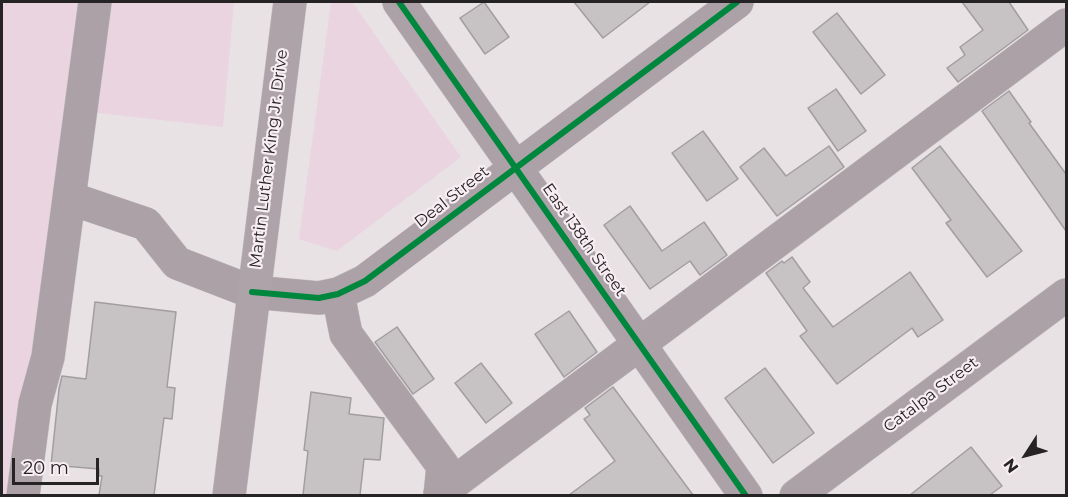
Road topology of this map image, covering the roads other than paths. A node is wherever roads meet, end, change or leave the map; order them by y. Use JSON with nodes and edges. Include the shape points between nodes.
{"nodes":[{"id":1,"x":95,"y":2,"type":"edge"},
{"id":2,"x":290,"y":2,"type":"edge"},
{"id":3,"x":399,"y":2,"type":"edge"},
{"id":4,"x":737,"y":2,"type":"edge"},
{"id":5,"x":1066,"y":25,"type":"edge"},
{"id":6,"x":516,"y":166,"type":"junction"},
{"id":7,"x":69,"y":198,"type":"junction"},
{"id":8,"x":252,"y":292,"type":"junction"},
{"id":9,"x":338,"y":294,"type":"junction"},
{"id":10,"x":1066,"y":295,"type":"edge"},
{"id":11,"x":639,"y":343,"type":"junction"},
{"id":12,"x":440,"y":494,"type":"edge"},
{"id":13,"x":23,"y":495,"type":"edge"},
{"id":14,"x":229,"y":495,"type":"edge"},
{"id":15,"x":746,"y":495,"type":"edge"},
{"id":16,"x":796,"y":495,"type":"edge"}],
"edges":[{"from":1,"to":7,"type":"street"},
{"from":2,"to":8,"type":"main road","name":"Martin Luther King Jr. Drive"},
{"from":3,"to":6,"type":"street","name":"East 138th Street"},
{"from":4,"to":6,"type":"street","name":"Deal Street"},
{"from":5,"to":11,"type":"street"},
{"from":6,"to":9,"type":"street","name":"Deal Street","via":[[365,281]]},
{"from":6,"to":11,"type":"street","name":"East 138th Street"},
{"from":7,"to":8,"type":"street","name":"Deal Street","via":[[146,224],[177,263]]},
{"from":7,"to":13,"type":"street","via":[[48,357],[35,404]]},
{"from":8,"to":9,"type":"street","name":"Deal Street","via":[[319,298]]},
{"from":8,"to":14,"type":"main road","name":"Martin Luther King Jr. Drive"},
{"from":9,"to":12,"type":"street","via":[[346,333],[443,466]]},
{"from":10,"to":16,"type":"street","name":"Catalpa Street"},
{"from":11,"to":12,"type":"street"},
{"from":11,"to":15,"type":"street","name":"East 138th Street"}]}
